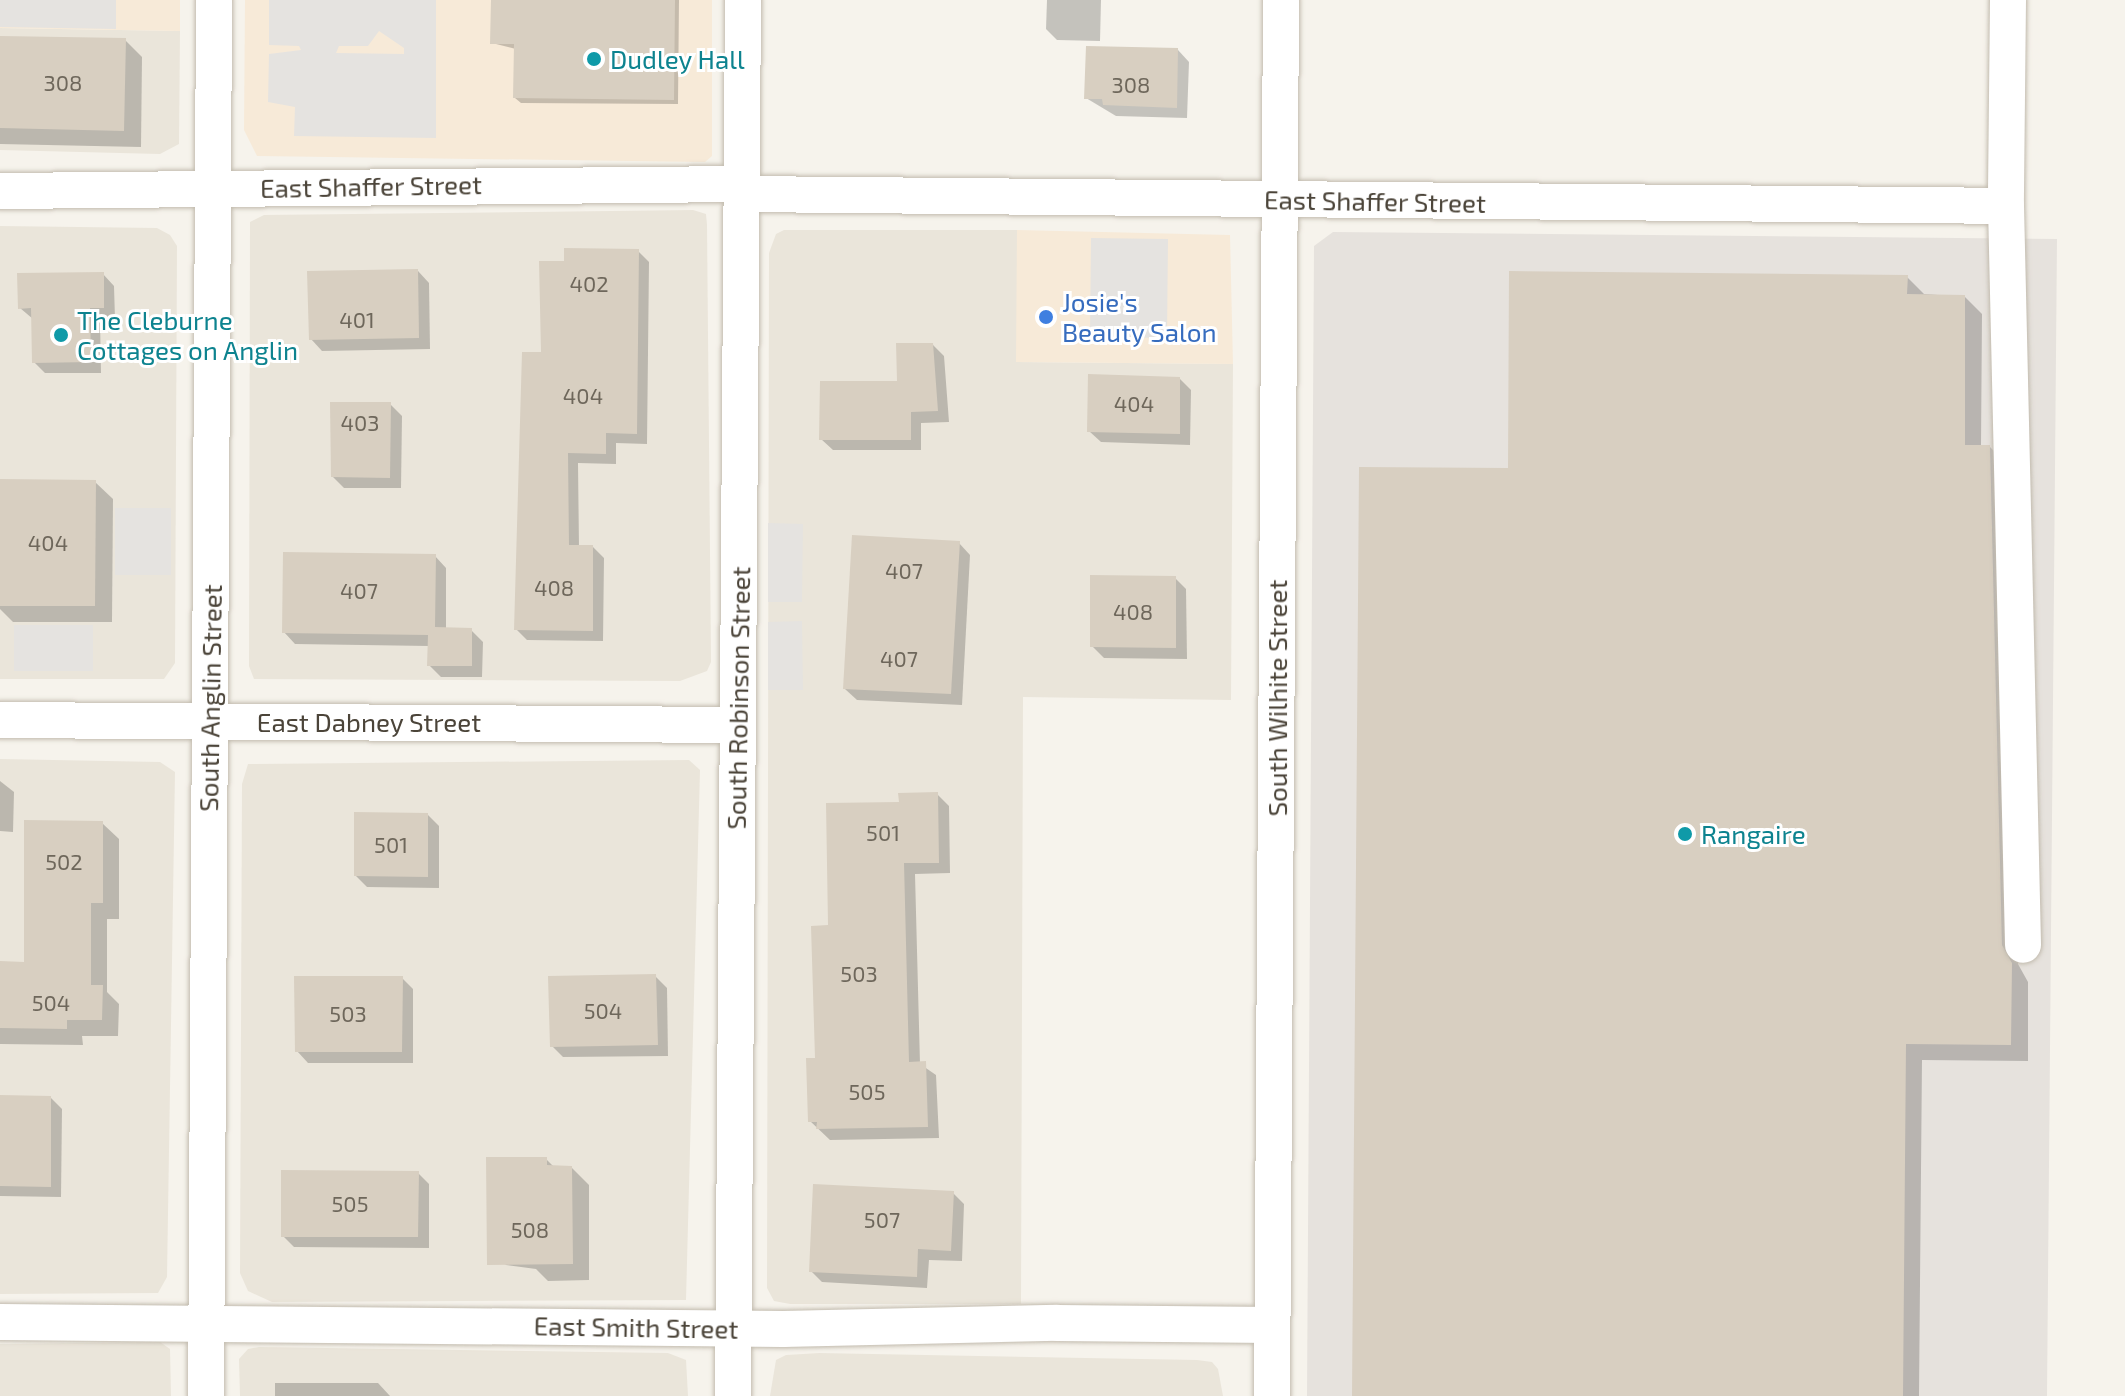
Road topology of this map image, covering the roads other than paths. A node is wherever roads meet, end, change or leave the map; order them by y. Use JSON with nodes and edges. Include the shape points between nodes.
{"nodes":[{"id":1,"x":214,"y":0,"type":"edge"},
{"id":2,"x":743,"y":0,"type":"edge"},
{"id":3,"x":1281,"y":0,"type":"edge"},
{"id":4,"x":2008,"y":0,"type":"edge"},
{"id":5,"x":212,"y":189,"type":"junction"},
{"id":6,"x":743,"y":189,"type":"junction"},
{"id":7,"x":0,"y":191,"type":"edge"},
{"id":8,"x":1279,"y":200,"type":"junction"},
{"id":9,"x":2006,"y":206,"type":"junction"},
{"id":10,"x":0,"y":720,"type":"edge"},
{"id":11,"x":210,"y":721,"type":"junction"},
{"id":12,"x":738,"y":725,"type":"junction"},
{"id":13,"x":2023,"y":945,"type":"dead end"},
{"id":14,"x":0,"y":1322,"type":"edge"},
{"id":15,"x":206,"y":1323,"type":"junction"},
{"id":16,"x":1272,"y":1325,"type":"junction"},
{"id":17,"x":734,"y":1328,"type":"junction"},
{"id":18,"x":206,"y":1396,"type":"edge"},
{"id":19,"x":733,"y":1396,"type":"edge"},
{"id":20,"x":1272,"y":1396,"type":"edge"}],
"edges":[{"from":1,"to":5,"type":"street","name":"South Anglin Street"},
{"from":2,"to":6,"type":"street","name":"South Robinson Street"},
{"from":3,"to":8,"type":"street","name":"South Wilhite Street"},
{"from":4,"to":9,"type":"street"},
{"from":5,"to":6,"type":"street","name":"East Shaffer Street"},
{"from":5,"to":7,"type":"street","name":"East Shaffer Street"},
{"from":5,"to":11,"type":"street","name":"South Anglin Street"},
{"from":6,"to":8,"type":"street","name":"East Shaffer Street"},
{"from":6,"to":12,"type":"street","name":"South Robinson Street"},
{"from":8,"to":9,"type":"street","name":"East Shaffer Street"},
{"from":8,"to":16,"type":"street","name":"South Wilhite Street"},
{"from":9,"to":13,"type":"street"},
{"from":10,"to":11,"type":"street","name":"East Dabney Street"},
{"from":11,"to":12,"type":"street","name":"East Dabney Street"},
{"from":11,"to":15,"type":"street","name":"South Anglin Street"},
{"from":12,"to":17,"type":"street","name":"South Robinson Street"},
{"from":14,"to":15,"type":"street","name":"East Smith Street"},
{"from":15,"to":17,"type":"street","name":"East Smith Street"},
{"from":15,"to":18,"type":"street","name":"South Anglin Street"},
{"from":16,"to":17,"type":"street","name":"East Smith Street"},
{"from":16,"to":20,"type":"street","name":"South Wilhite Street"},
{"from":17,"to":19,"type":"street","name":"South Robinson Street"}]}
